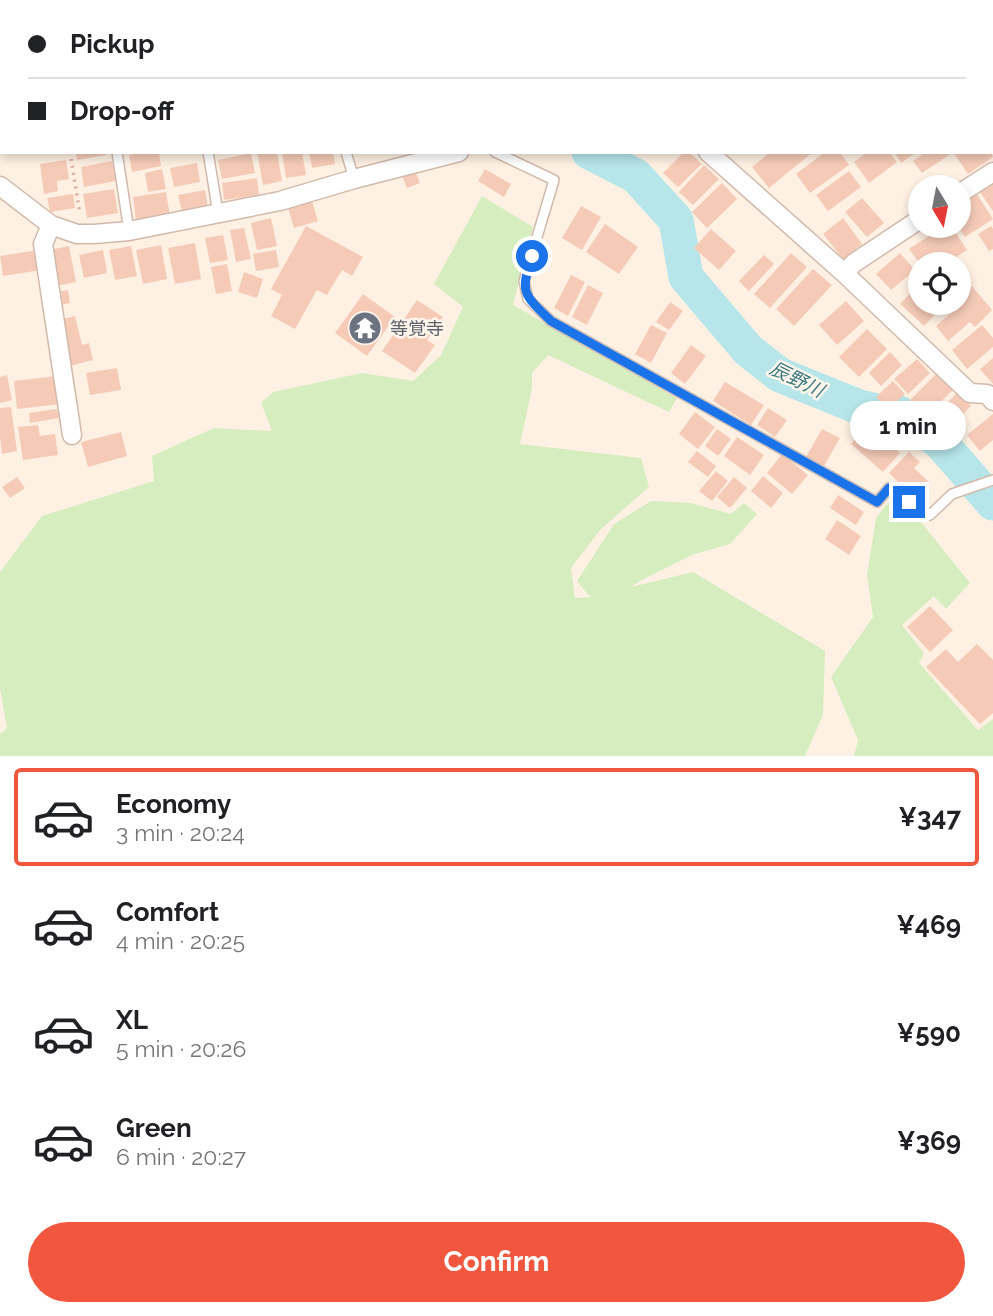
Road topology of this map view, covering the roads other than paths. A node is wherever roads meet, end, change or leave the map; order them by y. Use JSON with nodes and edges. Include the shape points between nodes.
{"nodes":[{"id":1,"x":117,"y":154,"type":"edge"},
{"id":2,"x":208,"y":154,"type":"edge"},
{"id":3,"x":347,"y":154,"type":"edge"},
{"id":4,"x":450,"y":154,"type":"edge"},
{"id":5,"x":499,"y":154,"type":"edge"},
{"id":6,"x":710,"y":154,"type":"edge"},
{"id":7,"x":993,"y":172,"type":"edge"},
{"id":8,"x":354,"y":178,"type":"junction"},
{"id":9,"x":0,"y":186,"type":"edge"},
{"id":10,"x":971,"y":186,"type":"edge"},
{"id":11,"x":218,"y":213,"type":"junction"},
{"id":12,"x":51,"y":225,"type":"junction"},
{"id":13,"x":908,"y":227,"type":"edge"},
{"id":14,"x":129,"y":231,"type":"junction"},
{"id":15,"x":844,"y":273,"type":"junction"},
{"id":16,"x":993,"y":401,"type":"edge"},
{"id":17,"x":72,"y":435,"type":"dead end"},
{"id":18,"x":992,"y":481,"type":"edge"}],
"edges":[{"from":1,"to":14,"type":"lane"},
{"from":2,"to":11,"type":"lane"},
{"from":3,"to":8,"type":"lane"},
{"from":4,"to":8,"type":"street"},
{"from":5,"to":18,"type":"lane","via":[[554,180],[524,281],[528,299],[551,321],[877,502],[889,488],[930,515],[952,494]]},
{"from":6,"to":15,"type":"street"},
{"from":7,"to":10,"type":"street"},
{"from":8,"to":11,"type":"street","via":[[280,201]]},
{"from":9,"to":12,"type":"street"},
{"from":11,"to":14,"type":"street"},
{"from":12,"to":14,"type":"street","via":[[77,234]]},
{"from":12,"to":17,"type":"street","via":[[43,244]]},
{"from":13,"to":15,"type":"street","via":[[853,262]]},
{"from":15,"to":16,"type":"street","via":[[970,393],[987,394]]}]}
